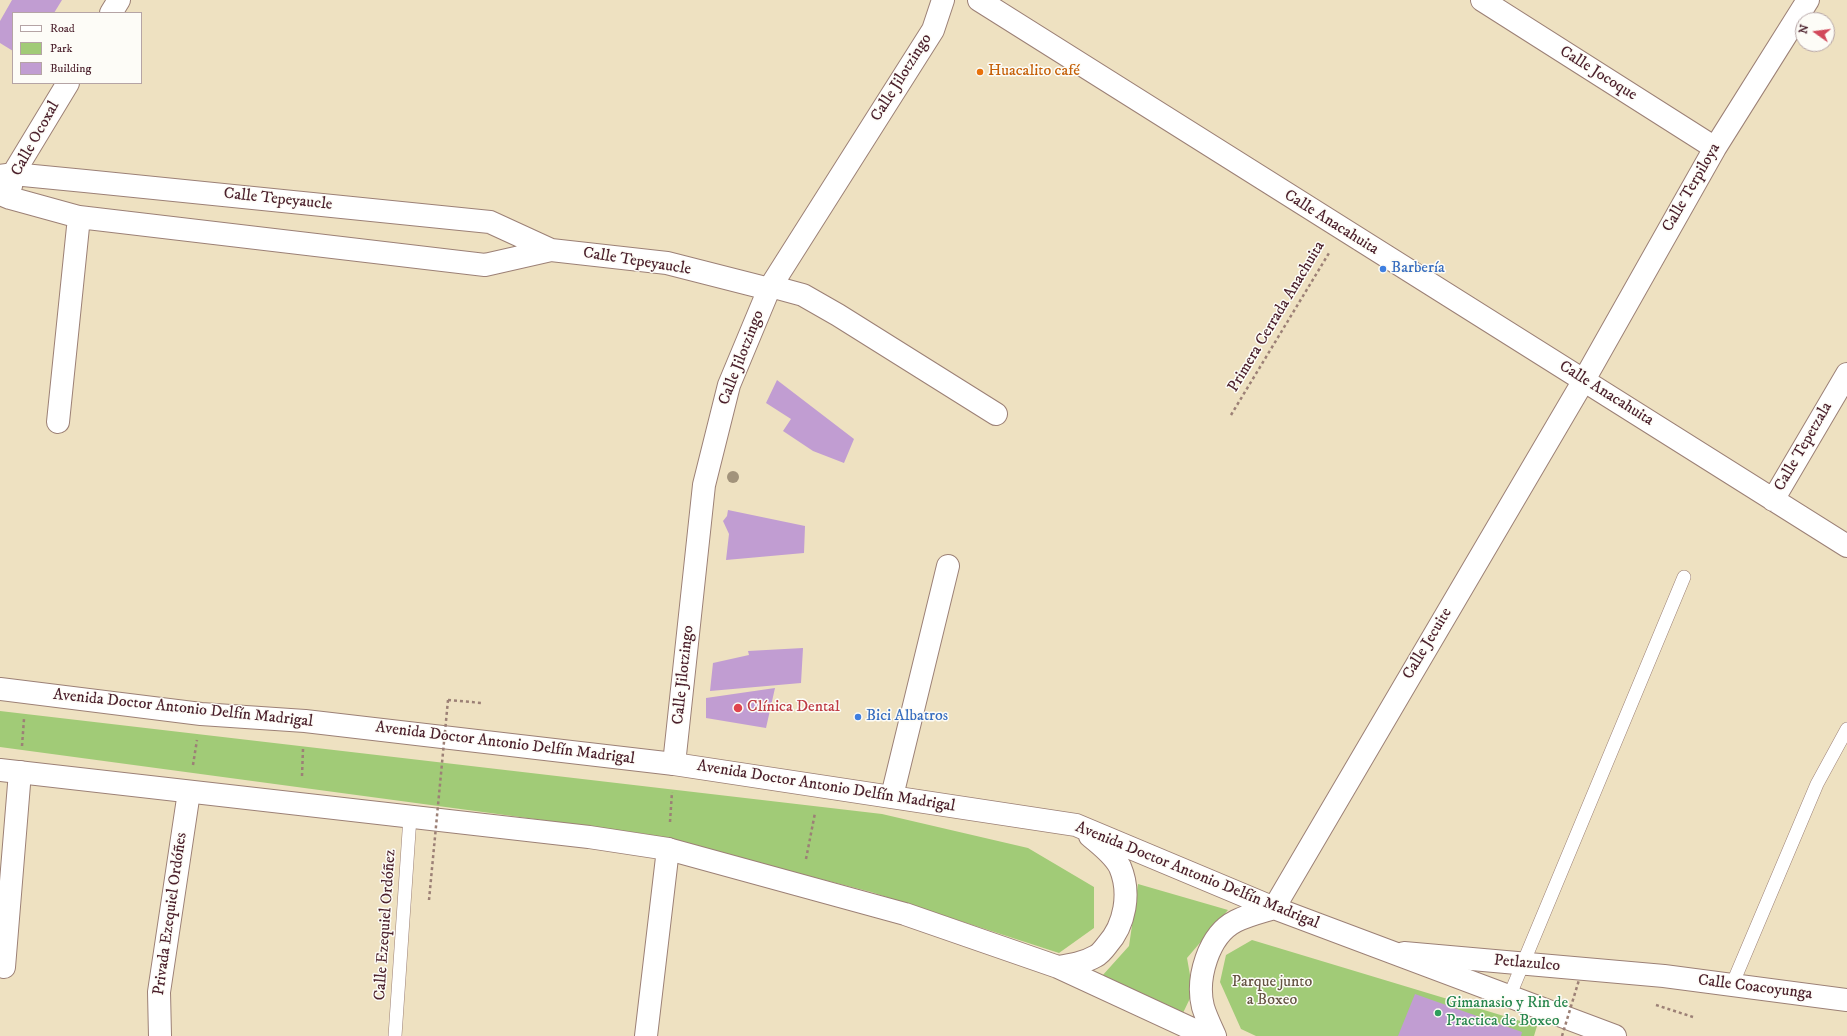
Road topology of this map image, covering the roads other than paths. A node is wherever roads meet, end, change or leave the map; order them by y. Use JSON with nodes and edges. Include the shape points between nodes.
{"nodes":[{"id":1,"x":119,"y":0,"type":"edge"},
{"id":2,"x":943,"y":0,"type":"edge"},
{"id":3,"x":979,"y":0,"type":"edge"},
{"id":4,"x":1482,"y":0,"type":"edge"},
{"id":5,"x":1808,"y":0,"type":"edge"},
{"id":6,"x":112,"y":12,"type":"edge"},
{"id":7,"x":67,"y":84,"type":"edge"},
{"id":8,"x":1715,"y":148,"type":"junction"},
{"id":9,"x":6,"y":175,"type":"edge"},
{"id":10,"x":5,"y":196,"type":"edge"},
{"id":11,"x":79,"y":216,"type":"junction"},
{"id":12,"x":551,"y":250,"type":"junction"},
{"id":13,"x":770,"y":287,"type":"junction"},
{"id":14,"x":1847,"y":374,"type":"edge"},
{"id":15,"x":1584,"y":380,"type":"junction"},
{"id":16,"x":996,"y":414,"type":"dead end"},
{"id":17,"x":58,"y":422,"type":"dead end"},
{"id":18,"x":1773,"y":500,"type":"junction"},
{"id":19,"x":1847,"y":546,"type":"edge"},
{"id":20,"x":948,"y":566,"type":"dead end"},
{"id":21,"x":1684,"y":577,"type":"dead end"},
{"id":22,"x":0,"y":689,"type":"edge"},
{"id":23,"x":1847,"y":729,"type":"edge"},
{"id":24,"x":674,"y":764,"type":"junction"},
{"id":25,"x":10,"y":771,"type":"edge"},
{"id":26,"x":188,"y":792,"type":"junction"},
{"id":27,"x":892,"y":796,"type":"junction"},
{"id":28,"x":410,"y":817,"type":"junction"},
{"id":29,"x":1076,"y":825,"type":"junction"},
{"id":30,"x":668,"y":849,"type":"junction"},
{"id":31,"x":1274,"y":908,"type":"junction"},
{"id":32,"x":1390,"y":952,"type":"junction"},
{"id":33,"x":1523,"y":964,"type":"junction"},
{"id":34,"x":4,"y":967,"type":"dead end"},
{"id":35,"x":1058,"y":967,"type":"junction"},
{"id":36,"x":1664,"y":976,"type":"joint"},
{"id":37,"x":1732,"y":985,"type":"junction"},
{"id":38,"x":1509,"y":996,"type":"junction"},
{"id":39,"x":1847,"y":1000,"type":"edge"},
{"id":40,"x":160,"y":1036,"type":"edge"},
{"id":41,"x":394,"y":1036,"type":"edge"},
{"id":42,"x":646,"y":1036,"type":"edge"},
{"id":43,"x":1207,"y":1036,"type":"edge"},
{"id":44,"x":1215,"y":1036,"type":"edge"},
{"id":45,"x":1615,"y":1036,"type":"edge"}],
"edges":[{"from":1,"to":6,"type":"street"},
{"from":2,"to":13,"type":"street","name":"Calle Jilotzingo","via":[[933,30]]},
{"from":3,"to":15,"type":"street","name":"Calle Anacahuita"},
{"from":4,"to":8,"type":"street","name":"Calle Jocoque"},
{"from":5,"to":8,"type":"street","name":"Calle Terpiloya"},
{"from":7,"to":9,"type":"street","name":"Calle Ocoxal"},
{"from":8,"to":15,"type":"street","name":"Calle Terpiloya"},
{"from":9,"to":10,"type":"street","name":"Calle Ocoxal"},
{"from":9,"to":12,"type":"street","name":"Calle Tepeyaucle","via":[[490,222]]},
{"from":10,"to":11,"type":"street","name":"Calle Tepeyaucle"},
{"from":11,"to":12,"type":"street","name":"Calle Tepeyaucle","via":[[485,265]]},
{"from":11,"to":17,"type":"street"},
{"from":12,"to":13,"type":"street","name":"Calle Tepeyaucle","via":[[667,263]]},
{"from":13,"to":16,"type":"street","name":"Calle Tepeyaucle","via":[[803,295]]},
{"from":13,"to":24,"type":"street","name":"Calle Jilotzingo","via":[[729,385],[704,485]]},
{"from":14,"to":18,"type":"street","name":"Calle Tepetzala"},
{"from":15,"to":18,"type":"street","name":"Calle Anacahuita"},
{"from":15,"to":31,"type":"street","name":"Calle Jecuite"},
{"from":18,"to":19,"type":"street","name":"Calle Anacahuita"},
{"from":20,"to":27,"type":"street"},
{"from":21,"to":33,"type":"lane"},
{"from":22,"to":24,"type":"street","name":"Avenida Doctor Antonio Delfín Madrigal","via":[[202,714],[305,721]]},
{"from":23,"to":37,"type":"lane","via":[[1817,784]]},
{"from":24,"to":27,"type":"street","name":"Avenida Doctor Antonio Delfín Madrigal"},
{"from":25,"to":26,"type":"street"},
{"from":25,"to":34,"type":"street"},
{"from":26,"to":28,"type":"street"},
{"from":26,"to":40,"type":"street","name":"Privada Ezequiel Ordóñes","via":[[159,992]]},
{"from":27,"to":29,"type":"street","name":"Avenida Doctor Antonio Delfín Madrigal"},
{"from":28,"to":30,"type":"street","via":[[589,837]]},
{"from":28,"to":41,"type":"lane","name":"Calle Ezequiel Ordóñez"},
{"from":29,"to":31,"type":"street","name":"Avenida Doctor Antonio Delfín Madrigal"},
{"from":29,"to":35,"type":"street","via":[[1104,847],[1120,866],[1126,889],[1124,913],[1116,935],[1097,956],[1081,963]]},
{"from":30,"to":35,"type":"street","via":[[905,914]]},
{"from":30,"to":42,"type":"street"},
{"from":31,"to":32,"type":"street","name":"Avenida Doctor Antonio Delfín Madrigal"},
{"from":31,"to":44,"type":"street","via":[[1235,922],[1219,934],[1206,957],[1202,980],[1203,1007]]},
{"from":32,"to":33,"type":"street","name":"Petlazulco"},
{"from":32,"to":38,"type":"street","name":"Avenida Doctor Antonio Delfín Madrigal"},
{"from":33,"to":36,"type":"street","name":"Petlazulco"},
{"from":33,"to":38,"type":"lane"},
{"from":35,"to":43,"type":"street"},
{"from":36,"to":37,"type":"street","name":"Calle Coacoyunga"},
{"from":37,"to":39,"type":"street","name":"Calle Coacoyunga"},
{"from":38,"to":45,"type":"street","name":"Avenida Doctor Antonio Delfín Madrigal"}]}
